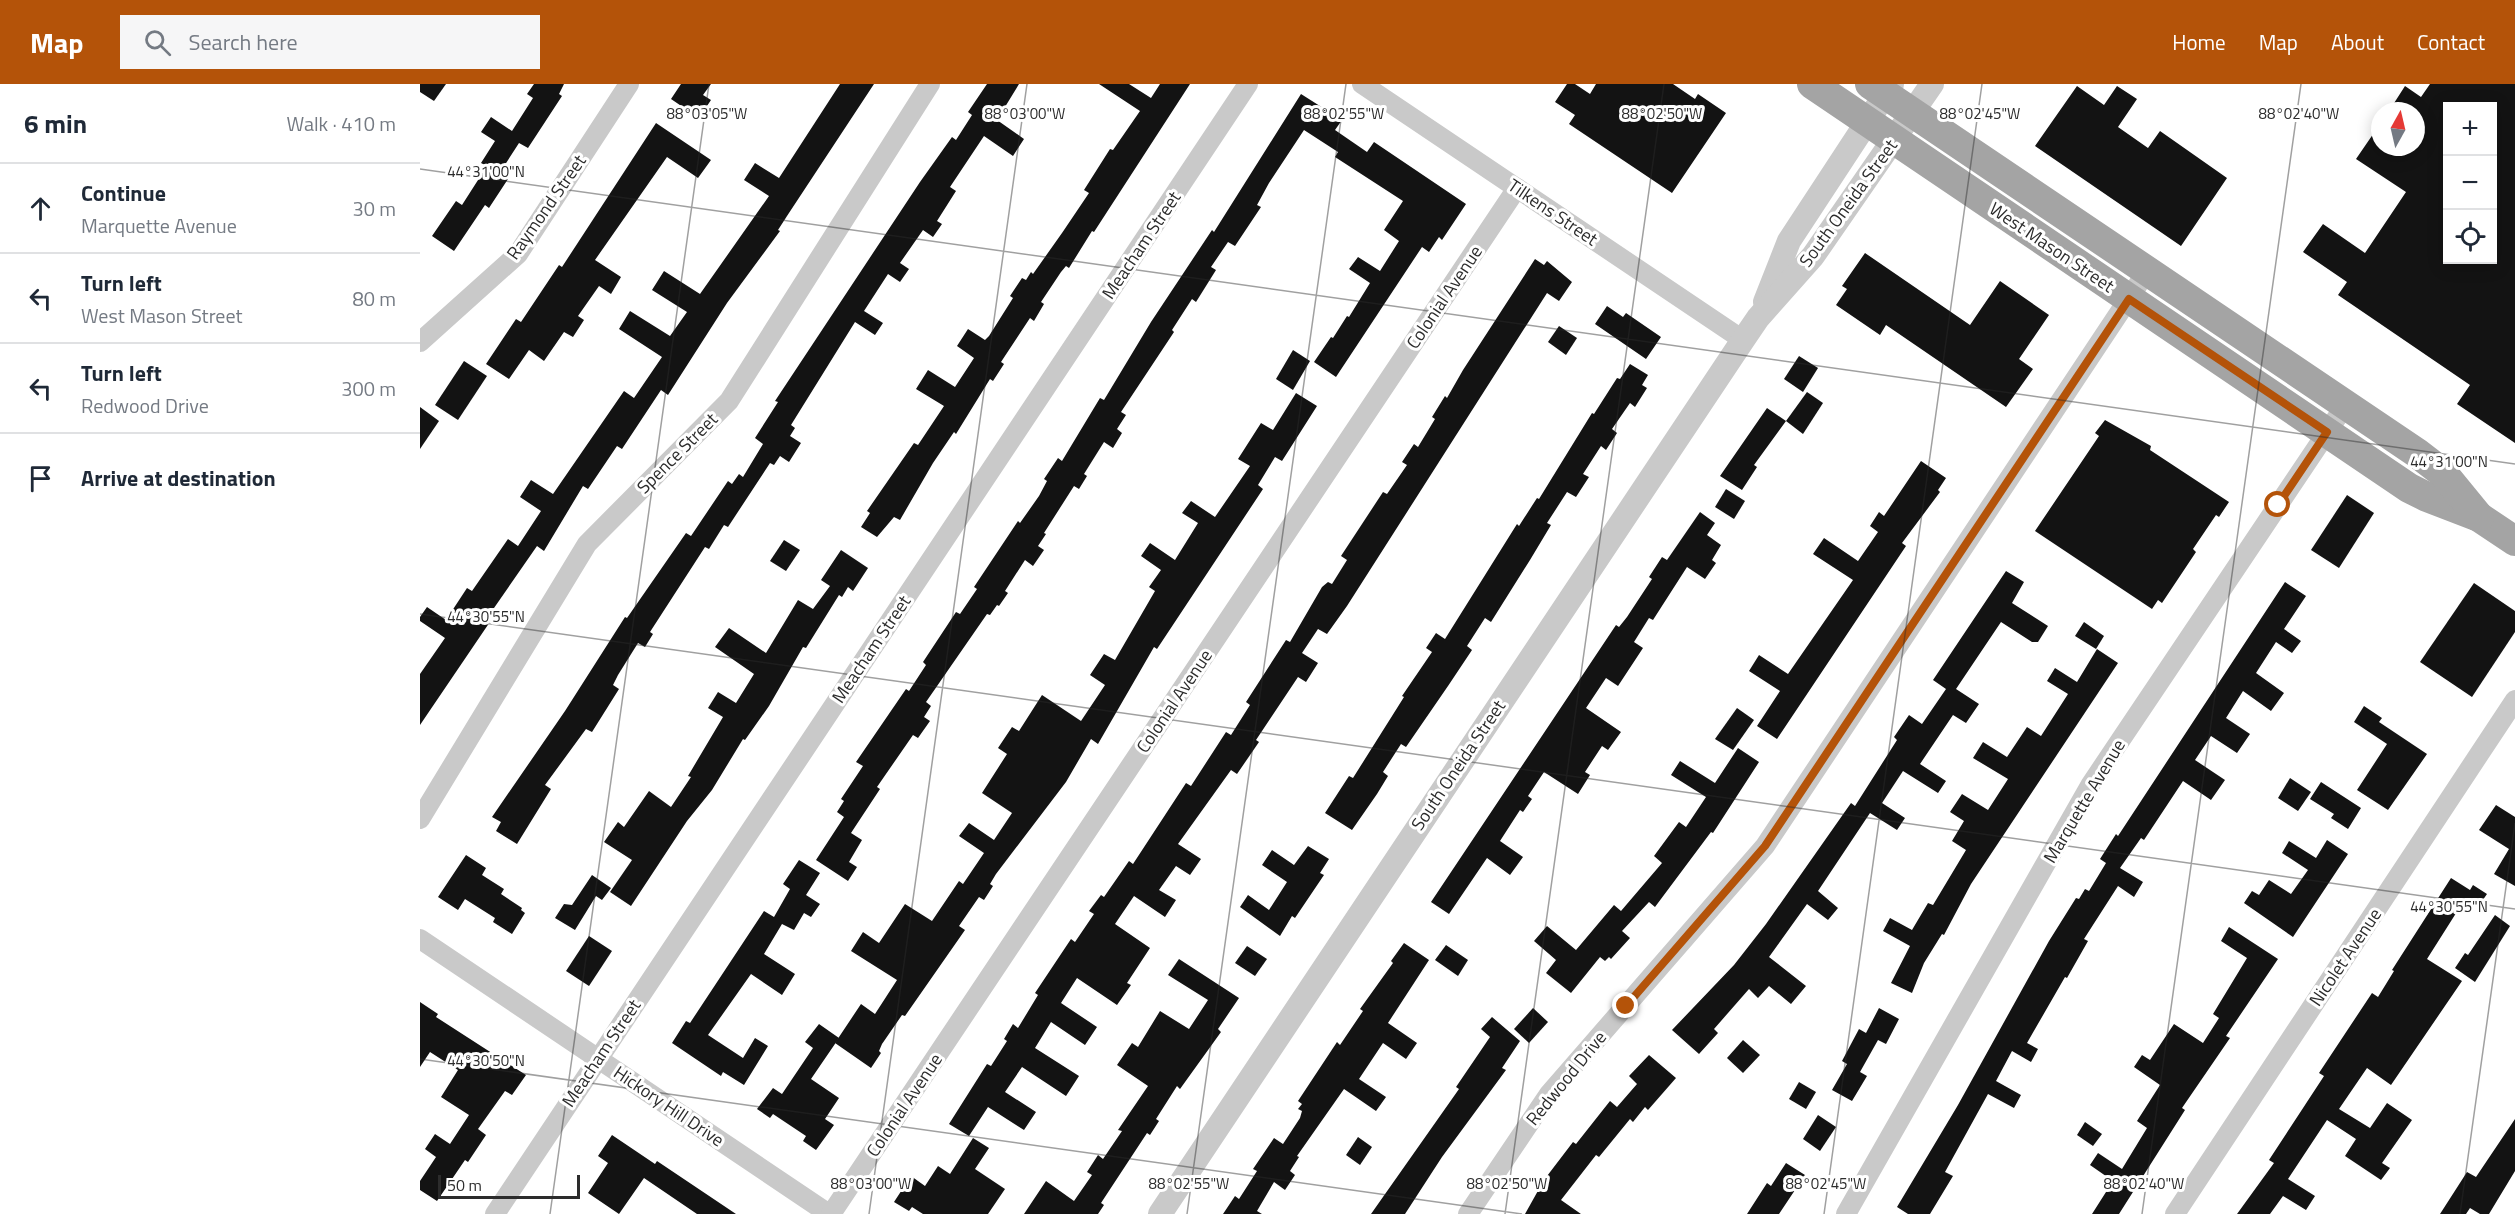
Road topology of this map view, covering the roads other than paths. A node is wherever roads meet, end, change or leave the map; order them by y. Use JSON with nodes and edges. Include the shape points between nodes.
{"nodes":[{"id":1,"x":630,"y":84,"type":"edge"},
{"id":2,"x":930,"y":84,"type":"edge"},
{"id":3,"x":1248,"y":84,"type":"edge"},
{"id":4,"x":1362,"y":84,"type":"edge"},
{"id":5,"x":1812,"y":84,"type":"edge"},
{"id":6,"x":1932,"y":84,"type":"edge"},
{"id":7,"x":1882,"y":88,"type":"edge"},
{"id":8,"x":1912,"y":113,"type":"junction"},
{"id":9,"x":1866,"y":121,"type":"junction"},
{"id":10,"x":1894,"y":140,"type":"junction"},
{"id":11,"x":1517,"y":188,"type":"junction"},
{"id":12,"x":2147,"y":271,"type":"junction"},
{"id":13,"x":2129,"y":299,"type":"junction"},
{"id":14,"x":1758,"y":318,"type":"junction"},
{"id":15,"x":1743,"y":340,"type":"junction"},
{"id":16,"x":420,"y":342,"type":"edge"},
{"id":17,"x":2346,"y":404,"type":"junction"},
{"id":18,"x":2327,"y":432,"type":"junction"},
{"id":19,"x":2479,"y":517,"type":"junction"},
{"id":20,"x":2515,"y":541,"type":"edge"},
{"id":21,"x":2515,"y":700,"type":"edge"},
{"id":22,"x":420,"y":819,"type":"edge"},
{"id":23,"x":420,"y":939,"type":"edge"},
{"id":24,"x":597,"y":1058,"type":"junction"},
{"id":25,"x":495,"y":1214,"type":"edge"},
{"id":26,"x":830,"y":1214,"type":"edge"},
{"id":27,"x":1160,"y":1214,"type":"edge"},
{"id":28,"x":1468,"y":1214,"type":"edge"},
{"id":29,"x":1846,"y":1214,"type":"edge"},
{"id":30,"x":2175,"y":1214,"type":"edge"}],
"edges":[{"from":1,"to":16,"type":"street","name":"Raymond Street","via":[[518,254]]},
{"from":2,"to":22,"type":"street","name":"Spence Street","via":[[729,401],[587,544]]},
{"from":3,"to":24,"type":"street","name":"Meacham Street"},
{"from":4,"to":11,"type":"street","name":"Tilkens Street"},
{"from":5,"to":9,"type":"main road","name":"West Mason Street"},
{"from":6,"to":8,"type":"street","name":"South Oneida Street"},
{"from":7,"to":8,"type":"main road","name":"West Mason Street"},
{"from":7,"to":9,"type":"street","name":"South Oneida Street"},
{"from":8,"to":10,"type":"street","name":"South Oneida Street"},
{"from":8,"to":12,"type":"main road","name":"West Mason Street"},
{"from":9,"to":10,"type":"main road","name":"West Mason Street"},
{"from":9,"to":14,"type":"street","name":"South Oneida Street","via":[[1789,241]]},
{"from":10,"to":13,"type":"main road","name":"West Mason Street"},
{"from":10,"to":14,"type":"street","name":"South Oneida Street","via":[[1813,256]]},
{"from":11,"to":15,"type":"street","name":"Tilkens Street"},
{"from":11,"to":26,"type":"street","name":"Colonial Avenue"},
{"from":12,"to":13,"type":"street","name":"Redwood Drive"},
{"from":12,"to":17,"type":"main road","name":"West Mason Street"},
{"from":13,"to":18,"type":"main road","name":"West Mason Street"},
{"from":13,"to":28,"type":"street","name":"Redwood Drive","via":[[1765,846],[1549,1094]]},
{"from":14,"to":15,"type":"street","name":"South Oneida Street"},
{"from":15,"to":27,"type":"street","name":"South Oneida Street"},
{"from":17,"to":18,"type":"street","name":"Marquette Avenue"},
{"from":17,"to":19,"type":"main road","name":"West Mason Street","via":[[2443,473]]},
{"from":18,"to":19,"type":"main road","name":"West Mason Street","via":[[2427,498]]},
{"from":18,"to":29,"type":"street","name":"Marquette Avenue","via":[[2091,784]]},
{"from":19,"to":20,"type":"main road","name":"West Mason Street"},
{"from":21,"to":30,"type":"street","name":"Nicolet Avenue"},
{"from":23,"to":24,"type":"street","name":"Hickory Hill Drive"},
{"from":24,"to":25,"type":"street","name":"Meacham Street"},
{"from":24,"to":26,"type":"street","name":"Hickory Hill Drive"}]}
